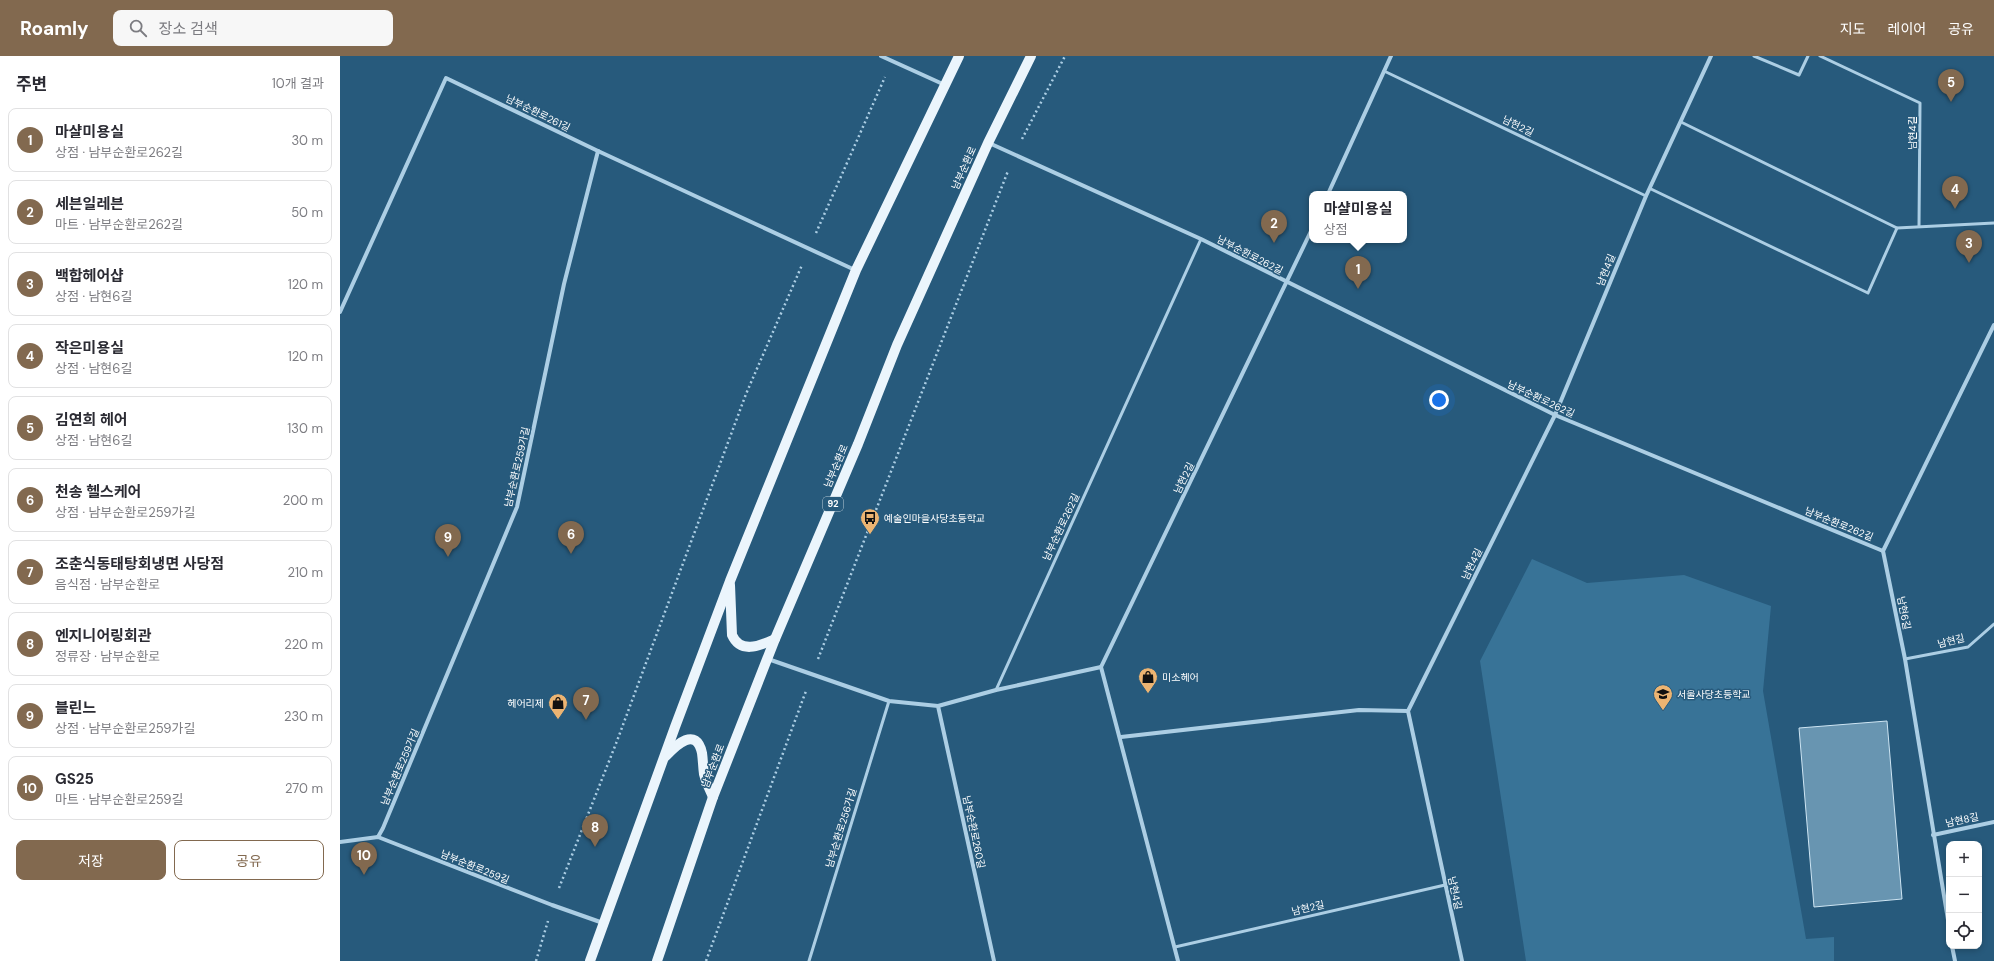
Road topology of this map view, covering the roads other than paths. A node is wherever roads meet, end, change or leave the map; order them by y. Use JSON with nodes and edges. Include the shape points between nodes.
{"nodes":[{"id":1,"x":881,"y":56,"type":"edge"},
{"id":2,"x":959,"y":56,"type":"edge"},
{"id":3,"x":1031,"y":56,"type":"edge"},
{"id":4,"x":1391,"y":56,"type":"edge"},
{"id":5,"x":1711,"y":56,"type":"edge"},
{"id":6,"x":1754,"y":56,"type":"edge"},
{"id":7,"x":1808,"y":56,"type":"edge"},
{"id":8,"x":1820,"y":56,"type":"edge"},
{"id":9,"x":1384,"y":71,"type":"junction"},
{"id":10,"x":945,"y":85,"type":"junction"},
{"id":11,"x":1681,"y":122,"type":"junction"},
{"id":12,"x":988,"y":143,"type":"junction"},
{"id":13,"x":598,"y":151,"type":"junction"},
{"id":14,"x":1651,"y":189,"type":"junction"},
{"id":15,"x":1329,"y":191,"type":"edge"},
{"id":16,"x":1646,"y":196,"type":"junction"},
{"id":17,"x":1994,"y":223,"type":"edge"},
{"id":18,"x":1919,"y":226,"type":"junction"},
{"id":19,"x":1896,"y":228,"type":"junction"},
{"id":20,"x":1309,"y":236,"type":"edge"},
{"id":21,"x":1201,"y":239,"type":"junction"},
{"id":22,"x":856,"y":270,"type":"junction"},
{"id":23,"x":1288,"y":283,"type":"junction"},
{"id":24,"x":340,"y":312,"type":"edge"},
{"id":25,"x":1994,"y":325,"type":"edge"},
{"id":26,"x":1555,"y":416,"type":"junction"},
{"id":27,"x":1883,"y":551,"type":"junction"},
{"id":28,"x":730,"y":581,"type":"junction"},
{"id":29,"x":1994,"y":624,"type":"edge"},
{"id":30,"x":775,"y":638,"type":"junction"},
{"id":31,"x":768,"y":659,"type":"junction"},
{"id":32,"x":1905,"y":659,"type":"junction"},
{"id":33,"x":1101,"y":667,"type":"junction"},
{"id":34,"x":996,"y":690,"type":"junction"},
{"id":35,"x":889,"y":700,"type":"junction"},
{"id":36,"x":938,"y":706,"type":"junction"},
{"id":37,"x":1408,"y":711,"type":"junction"},
{"id":38,"x":1121,"y":737,"type":"junction"},
{"id":39,"x":663,"y":758,"type":"junction"},
{"id":40,"x":714,"y":797,"type":"junction"},
{"id":41,"x":1994,"y":822,"type":"edge"},
{"id":42,"x":1933,"y":835,"type":"junction"},
{"id":43,"x":378,"y":837,"type":"junction"},
{"id":44,"x":340,"y":842,"type":"edge"},
{"id":45,"x":1444,"y":885,"type":"junction"},
{"id":46,"x":1947,"y":913,"type":"edge"},
{"id":47,"x":603,"y":923,"type":"junction"},
{"id":48,"x":1175,"y":947,"type":"junction"},
{"id":49,"x":1953,"y":949,"type":"edge"},
{"id":50,"x":590,"y":961,"type":"edge"},
{"id":51,"x":657,"y":961,"type":"edge"},
{"id":52,"x":809,"y":961,"type":"edge"},
{"id":53,"x":994,"y":961,"type":"edge"},
{"id":54,"x":1178,"y":961,"type":"edge"},
{"id":55,"x":1462,"y":961,"type":"edge"},
{"id":56,"x":1955,"y":961,"type":"edge"}],
"edges":[{"from":1,"to":10,"type":"street"},
{"from":2,"to":10,"type":"main road"},
{"from":3,"to":12,"type":"main road","name":"남부순환로","number":"92"},
{"from":4,"to":9,"type":"street"},
{"from":5,"to":11,"type":"street","name":"남현4길"},
{"from":6,"to":7,"type":"lane","via":[[1799,75]]},
{"from":8,"to":18,"type":"lane","name":"남현4길","via":[[1920,102]]},
{"from":9,"to":15,"type":"street"},
{"from":9,"to":16,"type":"lane","name":"남현2길"},
{"from":10,"to":22,"type":"main road"},
{"from":11,"to":14,"type":"street","name":"남현4길"},
{"from":11,"to":19,"type":"lane"},
{"from":12,"to":21,"type":"street","name":"남부순환로262길"},
{"from":12,"to":30,"type":"main road","name":"남부순환로","number":"92","via":[[897,345],[858,444]]},
{"from":13,"to":22,"type":"street","name":"남부순환로261길"},
{"from":13,"to":24,"type":"street","name":"남부순환로261길","via":[[446,78]]},
{"from":13,"to":43,"type":"street","name":"남부순환로259가길","via":[[564,284],[517,508]]},
{"from":14,"to":16,"type":"street","name":"남현4길"},
{"from":14,"to":19,"type":"lane","via":[[1868,293]]},
{"from":16,"to":26,"type":"street","name":"남현4길"},
{"from":17,"to":18,"type":"lane"},
{"from":18,"to":19,"type":"lane"},
{"from":20,"to":23,"type":"street","name":"남현2길"},
{"from":21,"to":23,"type":"street","name":"남부순환로262길"},
{"from":21,"to":34,"type":"lane","name":"남부순환로262길"},
{"from":22,"to":28,"type":"main road"},
{"from":23,"to":26,"type":"street","name":"남부순환로262길"},
{"from":23,"to":33,"type":"street","name":"남현2길"},
{"from":25,"to":27,"type":"street"},
{"from":26,"to":27,"type":"street","name":"남부순환로262길"},
{"from":26,"to":37,"type":"street","name":"남현4길"},
{"from":27,"to":32,"type":"street","name":"남현6길"},
{"from":28,"to":30,"type":"main road","via":[[734,640],[748,648]]},
{"from":28,"to":39,"type":"main road"},
{"from":29,"to":32,"type":"lane","name":"남현길","via":[[1968,647]]},
{"from":30,"to":31,"type":"main road","name":"남부순환로","number":"92"},
{"from":31,"to":35,"type":"street"},
{"from":31,"to":40,"type":"main road","name":"남부순환로","number":"92"},
{"from":32,"to":42,"type":"street","name":"남현6길"},
{"from":33,"to":34,"type":"street"},
{"from":33,"to":38,"type":"street"},
{"from":34,"to":36,"type":"street"},
{"from":35,"to":36,"type":"street"},
{"from":35,"to":52,"type":"lane","name":"남부순환로256가길"},
{"from":36,"to":53,"type":"street","name":"남부순환로260길"},
{"from":37,"to":38,"type":"street","via":[[1359,710]]},
{"from":37,"to":45,"type":"street","name":"남현4길"},
{"from":38,"to":48,"type":"street"},
{"from":39,"to":40,"type":"main road","via":[[683,740],[690,739],[696,742],[701,749],[704,775]]},
{"from":39,"to":47,"type":"main road"},
{"from":40,"to":51,"type":"main road","name":"남부순환로","number":"92"},
{"from":41,"to":42,"type":"street","name":"남현8길"},
{"from":42,"to":46,"type":"street","name":"남현6길"},
{"from":43,"to":44,"type":"street","name":"남부순환로259길"},
{"from":43,"to":47,"type":"street","name":"남부순환로259길","via":[[552,906]]},
{"from":45,"to":48,"type":"lane","name":"남현2길"},
{"from":45,"to":55,"type":"street","name":"남현4길"},
{"from":47,"to":50,"type":"main road"},
{"from":48,"to":54,"type":"street"},
{"from":49,"to":56,"type":"street"}]}
